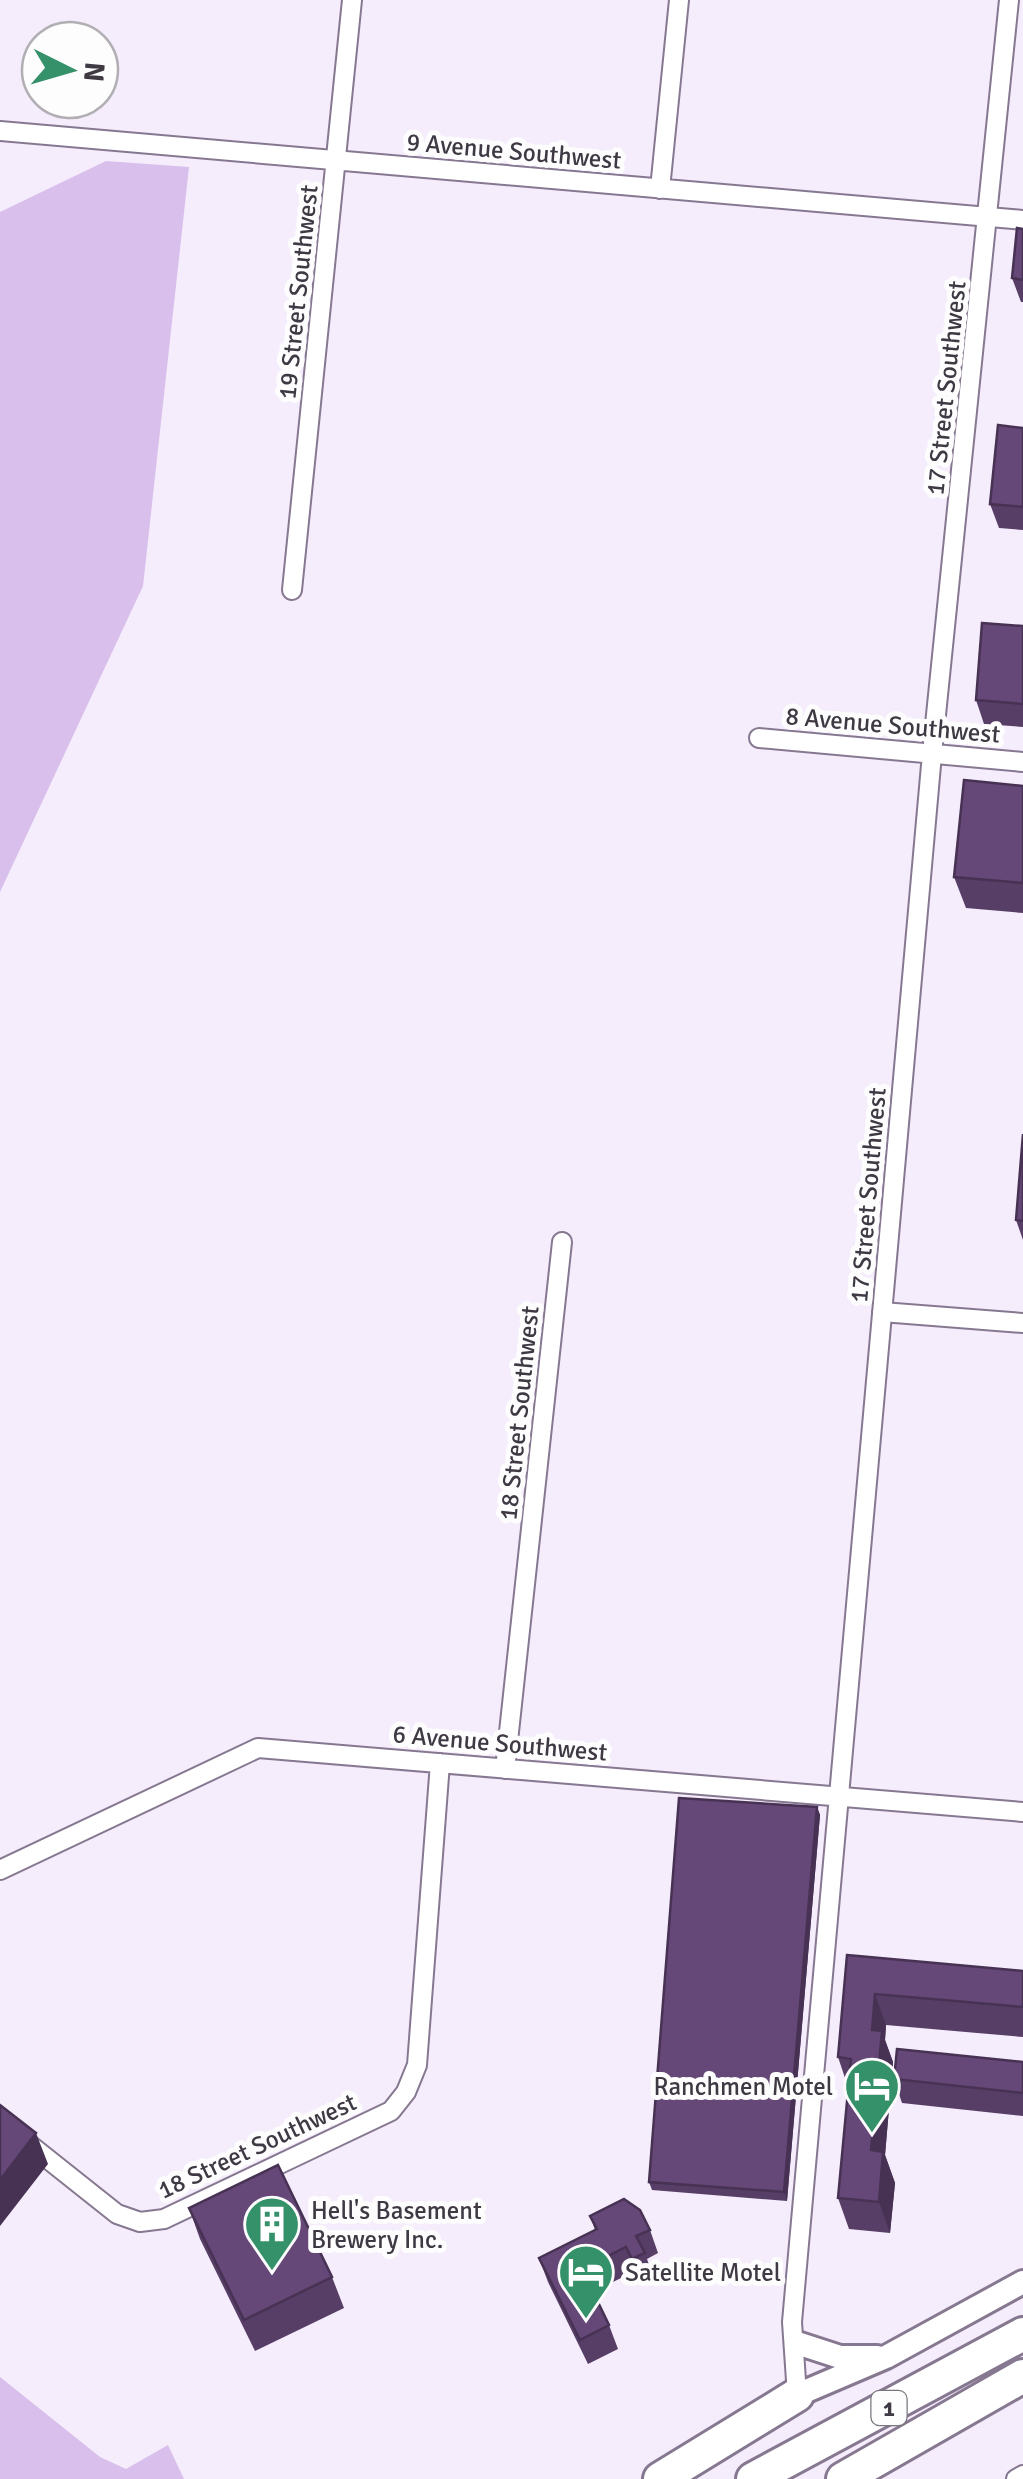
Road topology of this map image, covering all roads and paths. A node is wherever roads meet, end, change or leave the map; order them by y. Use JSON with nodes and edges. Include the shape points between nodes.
{"nodes":[{"id":1,"x":352,"y":0,"type":"edge"},
{"id":2,"x":678,"y":0,"type":"edge"},
{"id":3,"x":1009,"y":0,"type":"edge"},
{"id":4,"x":0,"y":131,"type":"edge"},
{"id":5,"x":337,"y":160,"type":"junction"},
{"id":6,"x":660,"y":189,"type":"junction"},
{"id":7,"x":990,"y":216,"type":"junction"},
{"id":8,"x":1023,"y":220,"type":"edge"},
{"id":9,"x":292,"y":590,"type":"dead end"},
{"id":10,"x":759,"y":738,"type":"dead end"},
{"id":11,"x":932,"y":754,"type":"junction"},
{"id":12,"x":1023,"y":762,"type":"edge"},
{"id":13,"x":562,"y":1242,"type":"dead end"},
{"id":14,"x":882,"y":1312,"type":"junction"},
{"id":15,"x":1023,"y":1324,"type":"edge"},
{"id":16,"x":440,"y":1764,"type":"junction"},
{"id":17,"x":505,"y":1769,"type":"junction"},
{"id":18,"x":839,"y":1797,"type":"junction"},
{"id":19,"x":1023,"y":1812,"type":"edge"},
{"id":20,"x":0,"y":1870,"type":"edge"},
{"id":21,"x":0,"y":2121,"type":"edge"},
{"id":22,"x":1023,"y":2282,"type":"edge"},
{"id":23,"x":1023,"y":2334,"type":"edge"},
{"id":24,"x":796,"y":2344,"type":"junction"},
{"id":25,"x":886,"y":2357,"type":"junction"},
{"id":26,"x":1023,"y":2376,"type":"edge"},
{"id":27,"x":797,"y":2395,"type":"junction"},
{"id":28,"x":1023,"y":2475,"type":"edge"},
{"id":29,"x":660,"y":2479,"type":"edge"},
{"id":30,"x":753,"y":2479,"type":"edge"},
{"id":31,"x":843,"y":2479,"type":"edge"},
{"id":32,"x":1016,"y":2479,"type":"edge"}],
"edges":[{"from":1,"to":5,"type":"street","name":"19 Street Southwest"},
{"from":2,"to":6,"type":"street"},
{"from":3,"to":7,"type":"street","name":"17 Street Southwest"},
{"from":4,"to":5,"type":"street","name":"9 Avenue Southwest"},
{"from":5,"to":6,"type":"street","name":"9 Avenue Southwest"},
{"from":5,"to":9,"type":"street","name":"19 Street Southwest"},
{"from":6,"to":7,"type":"street","name":"9 Avenue Southwest"},
{"from":7,"to":8,"type":"street","name":"9 Avenue Southwest"},
{"from":7,"to":11,"type":"street","name":"17 Street Southwest"},
{"from":10,"to":11,"type":"street","name":"8 Avenue Southwest"},
{"from":11,"to":12,"type":"street","name":"8 Avenue Southwest"},
{"from":11,"to":14,"type":"street","name":"17 Street Southwest"},
{"from":13,"to":17,"type":"street","name":"18 Street Southwest"},
{"from":14,"to":15,"type":"street"},
{"from":14,"to":18,"type":"street","name":"17 Street Southwest"},
{"from":16,"to":17,"type":"street","name":"6 Avenue Southwest"},
{"from":16,"to":20,"type":"street","name":"6 Avenue Southwest","via":[[258,1748]]},
{"from":16,"to":21,"type":"street","name":"18 Street Southwest","via":[[416,2064],[391,2111],[164,2220],[140,2222],[117,2214]]},
{"from":17,"to":18,"type":"street","name":"6 Avenue Southwest"},
{"from":18,"to":19,"type":"street","name":"6 Avenue Southwest"},
{"from":18,"to":24,"type":"street","name":"17 Street Southwest","via":[[792,2322]]},
{"from":22,"to":25,"type":"street"},
{"from":23,"to":30,"type":"highway","number":"1"},
{"from":24,"to":25,"type":"street","via":[[840,2357]]},
{"from":24,"to":27,"type":"street","name":"17 Street Southwest"},
{"from":25,"to":27,"type":"street"},
{"from":26,"to":31,"type":"highway","number":"1"},
{"from":27,"to":29,"type":"highway"},
{"from":28,"to":32,"type":"street"}]}
